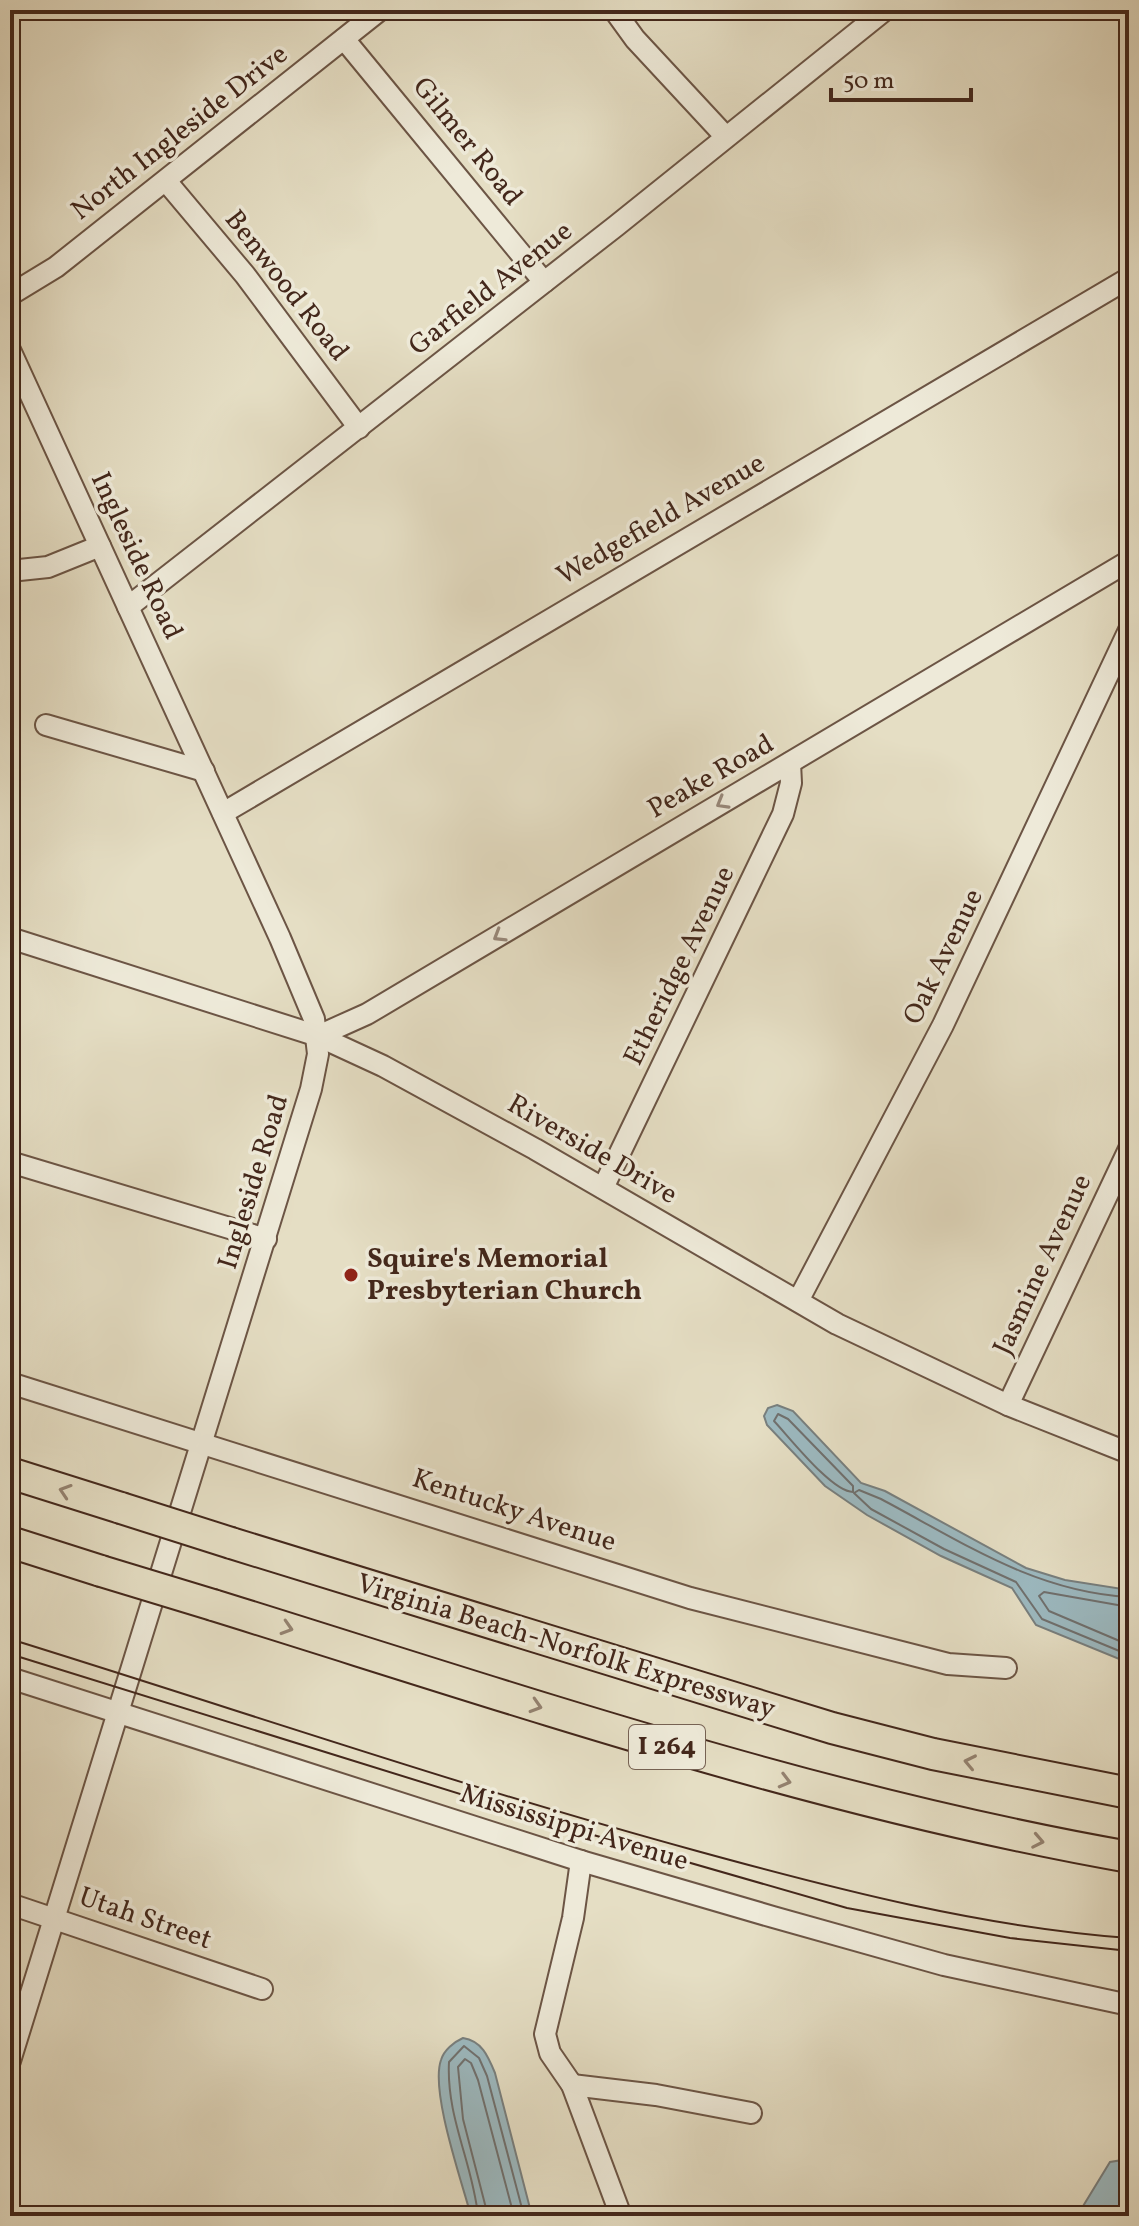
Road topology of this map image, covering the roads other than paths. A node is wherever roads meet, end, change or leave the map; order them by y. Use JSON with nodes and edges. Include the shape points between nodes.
{"nodes":[{"id":1,"x":380,"y":10,"type":"edge"},
{"id":2,"x":614,"y":10,"type":"edge"},
{"id":3,"x":885,"y":10,"type":"edge"},
{"id":4,"x":344,"y":39,"type":"junction"},
{"id":5,"x":726,"y":137,"type":"junction"},
{"id":6,"x":166,"y":181,"type":"junction"},
{"id":7,"x":1129,"y":278,"type":"edge"},
{"id":8,"x":544,"y":282,"type":"junction"},
{"id":9,"x":10,"y":295,"type":"edge"},
{"id":10,"x":10,"y":350,"type":"edge"},
{"id":11,"x":359,"y":428,"type":"junction"},
{"id":12,"x":100,"y":546,"type":"junction"},
{"id":13,"x":1129,"y":561,"type":"edge"},
{"id":14,"x":10,"y":571,"type":"edge"},
{"id":15,"x":128,"y":607,"type":"junction"},
{"id":16,"x":1129,"y":630,"type":"edge"},
{"id":17,"x":46,"y":725,"type":"dead end"},
{"id":18,"x":790,"y":763,"type":"junction"},
{"id":19,"x":204,"y":771,"type":"junction"},
{"id":20,"x":223,"y":813,"type":"junction"},
{"id":21,"x":10,"y":938,"type":"edge"},
{"id":22,"x":318,"y":1036,"type":"junction"},
{"id":23,"x":1129,"y":1149,"type":"edge"},
{"id":24,"x":10,"y":1162,"type":"edge"},
{"id":25,"x":603,"y":1188,"type":"junction"},
{"id":26,"x":266,"y":1239,"type":"junction"},
{"id":27,"x":798,"y":1301,"type":"junction"},
{"id":28,"x":10,"y":1383,"type":"edge"},
{"id":29,"x":1008,"y":1405,"type":"junction"},
{"id":30,"x":203,"y":1444,"type":"junction"},
{"id":31,"x":1129,"y":1453,"type":"edge"},
{"id":32,"x":10,"y":1473,"type":"edge"},
{"id":33,"x":10,"y":1542,"type":"edge"},
{"id":34,"x":1006,"y":1668,"type":"dead end"},
{"id":35,"x":10,"y":1678,"type":"edge"},
{"id":36,"x":118,"y":1711,"type":"junction"},
{"id":37,"x":1129,"y":1793,"type":"edge"},
{"id":38,"x":1129,"y":1857,"type":"edge"},
{"id":39,"x":581,"y":1861,"type":"junction"},
{"id":40,"x":10,"y":1904,"type":"edge"},
{"id":41,"x":55,"y":1918,"type":"junction"},
{"id":42,"x":262,"y":1989,"type":"dead end"},
{"id":43,"x":1129,"y":2005,"type":"edge"},
{"id":44,"x":10,"y":2061,"type":"edge"},
{"id":45,"x":572,"y":2085,"type":"junction"},
{"id":46,"x":751,"y":2113,"type":"dead end"},
{"id":47,"x":621,"y":2216,"type":"edge"}],
"edges":[{"from":1,"to":4,"type":"street","name":"North Ingleside Drive"},
{"from":2,"to":5,"type":"street"},
{"from":3,"to":5,"type":"street","name":"Garfield Avenue"},
{"from":4,"to":6,"type":"street","name":"North Ingleside Drive"},
{"from":4,"to":8,"type":"street","name":"Gilmer Road"},
{"from":5,"to":8,"type":"street","name":"Garfield Avenue"},
{"from":6,"to":9,"type":"street","name":"North Ingleside Drive","via":[[56,267]]},
{"from":6,"to":11,"type":"street","name":"Benwood Road","via":[[245,275]]},
{"from":7,"to":20,"type":"street","name":"Wedgefield Avenue"},
{"from":8,"to":11,"type":"street","name":"Garfield Avenue"},
{"from":10,"to":12,"type":"street","name":"Ingleside Road"},
{"from":11,"to":15,"type":"street","name":"Garfield Avenue"},
{"from":12,"to":14,"type":"street","via":[[48,567]]},
{"from":12,"to":15,"type":"street","name":"Ingleside Road"},
{"from":13,"to":18,"type":"street","name":"Peake Road"},
{"from":15,"to":19,"type":"street","name":"Ingleside Road"},
{"from":16,"to":27,"type":"street","name":"Oak Avenue","via":[[943,1025]]},
{"from":17,"to":19,"type":"street"},
{"from":18,"to":22,"type":"street","name":"Peake Road","one_way":true,"via":[[367,1014]]},
{"from":18,"to":25,"type":"street","name":"Etheridge Avenue","via":[[783,814]]},
{"from":19,"to":20,"type":"street","name":"Ingleside Road"},
{"from":20,"to":22,"type":"street","name":"Ingleside Road"},
{"from":21,"to":22,"type":"street","name":"Riverside Drive"},
{"from":22,"to":25,"type":"street","name":"Riverside Drive","via":[[383,1066]]},
{"from":22,"to":26,"type":"street","name":"Ingleside Road","via":[[311,1089]]},
{"from":23,"to":29,"type":"street","name":"Jasmine Avenue"},
{"from":24,"to":26,"type":"street"},
{"from":25,"to":27,"type":"street","name":"Riverside Drive"},
{"from":26,"to":30,"type":"street","name":"Ingleside Road"},
{"from":27,"to":29,"type":"street","name":"Riverside Drive"},
{"from":28,"to":30,"type":"street","name":"Kentucky Avenue"},
{"from":29,"to":31,"type":"street","name":"Riverside Drive"},
{"from":30,"to":34,"type":"street","name":"Kentucky Avenue","via":[[690,1598],[948,1664]]},
{"from":30,"to":36,"type":"street","name":"Ingleside Road"},
{"from":37,"to":32,"type":"highway","name":"Virginia Beach-Norfolk Expressway","number":"I 264","one_way":true,"bridge":true,"via":[[832,1728]]},
{"from":33,"to":38,"type":"highway","number":"I 264","one_way":true,"bridge":true,"via":[[788,1782],[954,1824]]},
{"from":35,"to":36,"type":"street","name":"Mississippi Avenue"},
{"from":36,"to":39,"type":"street","name":"Mississippi Avenue"},
{"from":36,"to":41,"type":"street","name":"Ingleside Road"},
{"from":39,"to":43,"type":"street","name":"Mississippi Avenue","via":[[944,1965]]},
{"from":39,"to":45,"type":"street","via":[[545,2034],[550,2053]]},
{"from":40,"to":41,"type":"street","name":"Utah Street"},
{"from":41,"to":42,"type":"street","name":"Utah Street"},
{"from":41,"to":44,"type":"street","name":"Ingleside Road"},
{"from":45,"to":46,"type":"street"},
{"from":45,"to":47,"type":"street"}]}
